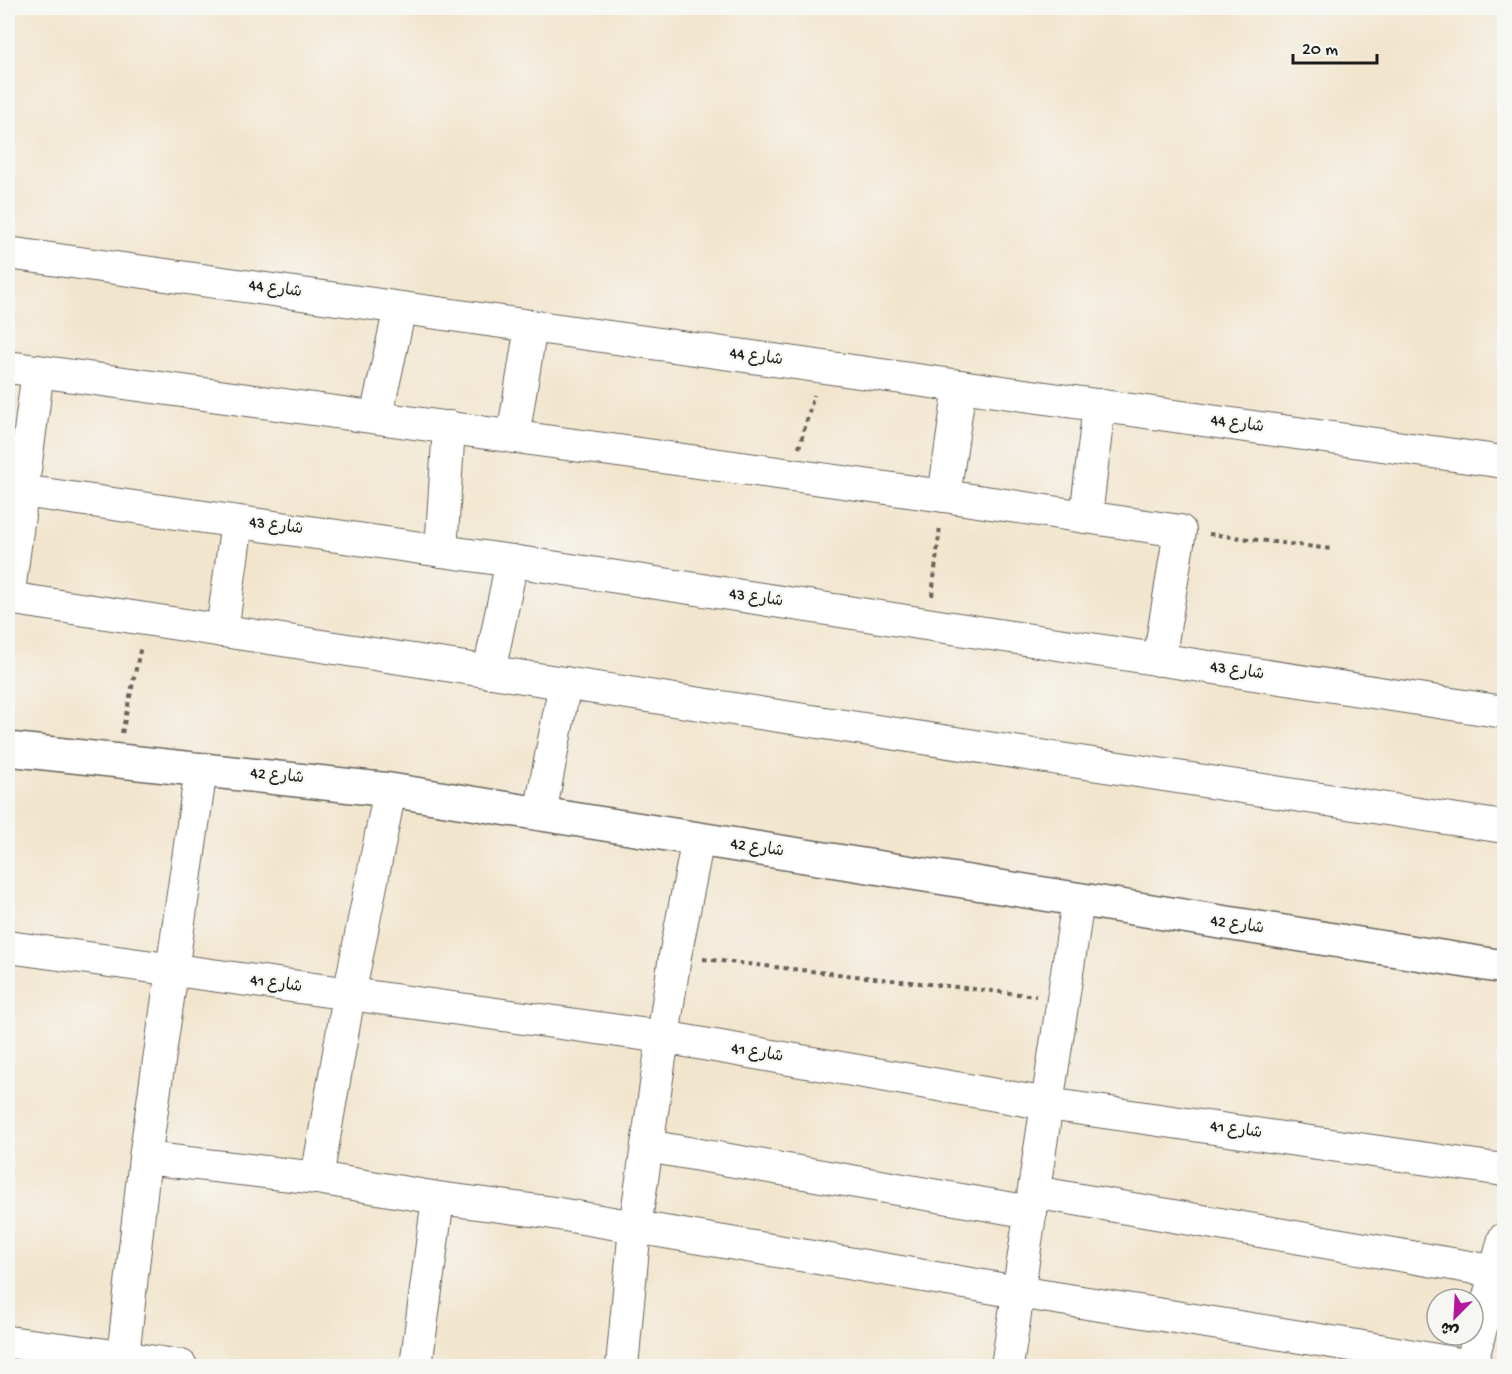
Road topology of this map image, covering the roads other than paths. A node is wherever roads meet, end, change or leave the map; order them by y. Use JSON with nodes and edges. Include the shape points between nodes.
{"nodes":[{"id":1,"x":8,"y":253,"type":"edge"},
{"id":2,"x":400,"y":308,"type":"junction"},
{"id":3,"x":531,"y":326,"type":"junction"},
{"id":4,"x":8,"y":367,"type":"edge"},
{"id":5,"x":38,"y":371,"type":"junction"},
{"id":6,"x":960,"y":386,"type":"junction"},
{"id":7,"x":1099,"y":405,"type":"junction"},
{"id":8,"x":376,"y":417,"type":"junction"},
{"id":9,"x":449,"y":427,"type":"junction"},
{"id":10,"x":513,"y":437,"type":"junction"},
{"id":11,"x":1504,"y":462,"type":"edge"},
{"id":12,"x":15,"y":490,"type":"edge"},
{"id":13,"x":944,"y":496,"type":"junction"},
{"id":14,"x":1086,"y":517,"type":"junction"},
{"id":15,"x":237,"y":522,"type":"junction"},
{"id":16,"x":441,"y":551,"type":"junction"},
{"id":17,"x":512,"y":561,"type":"junction"},
{"id":18,"x":8,"y":599,"type":"edge"},
{"id":19,"x":222,"y":631,"type":"junction"},
{"id":20,"x":1159,"y":660,"type":"junction"},
{"id":21,"x":489,"y":672,"type":"junction"},
{"id":22,"x":565,"y":683,"type":"junction"},
{"id":23,"x":1504,"y":712,"type":"edge"},
{"id":24,"x":8,"y":749,"type":"edge"},
{"id":25,"x":201,"y":769,"type":"junction"},
{"id":26,"x":390,"y":790,"type":"junction"},
{"id":27,"x":540,"y":814,"type":"junction"},
{"id":28,"x":1504,"y":827,"type":"edge"},
{"id":29,"x":698,"y":840,"type":"junction"},
{"id":30,"x":1078,"y":901,"type":"junction"},
{"id":31,"x":8,"y":947,"type":"edge"},
{"id":32,"x":1504,"y":967,"type":"edge"},
{"id":33,"x":172,"y":971,"type":"junction"},
{"id":34,"x":349,"y":995,"type":"junction"},
{"id":35,"x":663,"y":1037,"type":"junction"},
{"id":36,"x":1048,"y":1104,"type":"junction"},
{"id":37,"x":647,"y":1146,"type":"junction"},
{"id":38,"x":145,"y":1158,"type":"junction"},
{"id":39,"x":1504,"y":1170,"type":"edge"},
{"id":40,"x":317,"y":1178,"type":"junction"},
{"id":41,"x":438,"y":1198,"type":"junction"},
{"id":42,"x":1032,"y":1202,"type":"junction"},
{"id":43,"x":635,"y":1227,"type":"junction"},
{"id":44,"x":1504,"y":1239,"type":"edge"},
{"id":45,"x":1501,"y":1273,"type":"edge"},
{"id":46,"x":1018,"y":1292,"type":"junction"},
{"id":47,"x":1493,"y":1332,"type":"edge"},
{"id":48,"x":8,"y":1342,"type":"edge"},
{"id":49,"x":122,"y":1362,"type":"edge"},
{"id":50,"x":181,"y":1366,"type":"edge"},
{"id":51,"x":416,"y":1366,"type":"edge"},
{"id":52,"x":622,"y":1366,"type":"edge"},
{"id":53,"x":1006,"y":1366,"type":"edge"},
{"id":54,"x":1470,"y":1366,"type":"edge"}],
"edges":[{"from":1,"to":2,"type":"street","name":"شارع 44"},
{"from":2,"to":3,"type":"street","name":"شارع 44"},
{"from":2,"to":8,"type":"street"},
{"from":3,"to":6,"type":"street","name":"شارع 44"},
{"from":3,"to":10,"type":"street"},
{"from":4,"to":5,"type":"street"},
{"from":5,"to":8,"type":"street"},
{"from":5,"to":12,"type":"street"},
{"from":6,"to":7,"type":"street","name":"شارع 44"},
{"from":6,"to":13,"type":"street"},
{"from":7,"to":11,"type":"street","name":"شارع 44"},
{"from":7,"to":14,"type":"street"},
{"from":8,"to":9,"type":"street"},
{"from":9,"to":10,"type":"street"},
{"from":9,"to":16,"type":"street"},
{"from":10,"to":13,"type":"street"},
{"from":12,"to":15,"type":"street","name":"شارع 43"},
{"from":12,"to":18,"type":"street"},
{"from":13,"to":14,"type":"street"},
{"from":14,"to":20,"type":"street","via":[[1180,531]]},
{"from":15,"to":16,"type":"street","name":"شارع 43"},
{"from":15,"to":19,"type":"street"},
{"from":16,"to":17,"type":"street","name":"شارع 43"},
{"from":17,"to":20,"type":"street","name":"شارع 43"},
{"from":17,"to":21,"type":"street"},
{"from":18,"to":19,"type":"street"},
{"from":19,"to":21,"type":"street"},
{"from":20,"to":23,"type":"street","name":"شارع 43"},
{"from":21,"to":22,"type":"street"},
{"from":22,"to":27,"type":"street"},
{"from":22,"to":28,"type":"street"},
{"from":24,"to":25,"type":"main road","name":"شارع 42"},
{"from":25,"to":26,"type":"main road","name":"شارع 42"},
{"from":25,"to":33,"type":"street"},
{"from":26,"to":27,"type":"main road","name":"شارع 42"},
{"from":26,"to":34,"type":"street"},
{"from":27,"to":29,"type":"main road","name":"شارع 42"},
{"from":29,"to":30,"type":"main road","name":"شارع 42"},
{"from":29,"to":35,"type":"street"},
{"from":30,"to":32,"type":"main road","name":"شارع 42"},
{"from":30,"to":36,"type":"street"},
{"from":31,"to":33,"type":"street","name":"شارع 41"},
{"from":33,"to":34,"type":"street","name":"شارع 41"},
{"from":33,"to":38,"type":"street"},
{"from":34,"to":35,"type":"street","name":"شارع 41"},
{"from":34,"to":40,"type":"street"},
{"from":35,"to":36,"type":"street","name":"شارع 41"},
{"from":35,"to":37,"type":"street"},
{"from":36,"to":39,"type":"street","name":"شارع 41"},
{"from":36,"to":42,"type":"street"},
{"from":37,"to":42,"type":"street"},
{"from":37,"to":43,"type":"street"},
{"from":38,"to":40,"type":"street"},
{"from":38,"to":49,"type":"street"},
{"from":40,"to":41,"type":"street"},
{"from":41,"to":43,"type":"street"},
{"from":41,"to":51,"type":"street"},
{"from":42,"to":45,"type":"street"},
{"from":42,"to":46,"type":"street"},
{"from":43,"to":46,"type":"street"},
{"from":43,"to":52,"type":"street"},
{"from":44,"to":45,"type":"street"},
{"from":45,"to":47,"type":"street"},
{"from":46,"to":53,"type":"street"},
{"from":46,"to":54,"type":"street"},
{"from":47,"to":54,"type":"street"},
{"from":48,"to":49,"type":"street"},
{"from":49,"to":50,"type":"street"}]}
